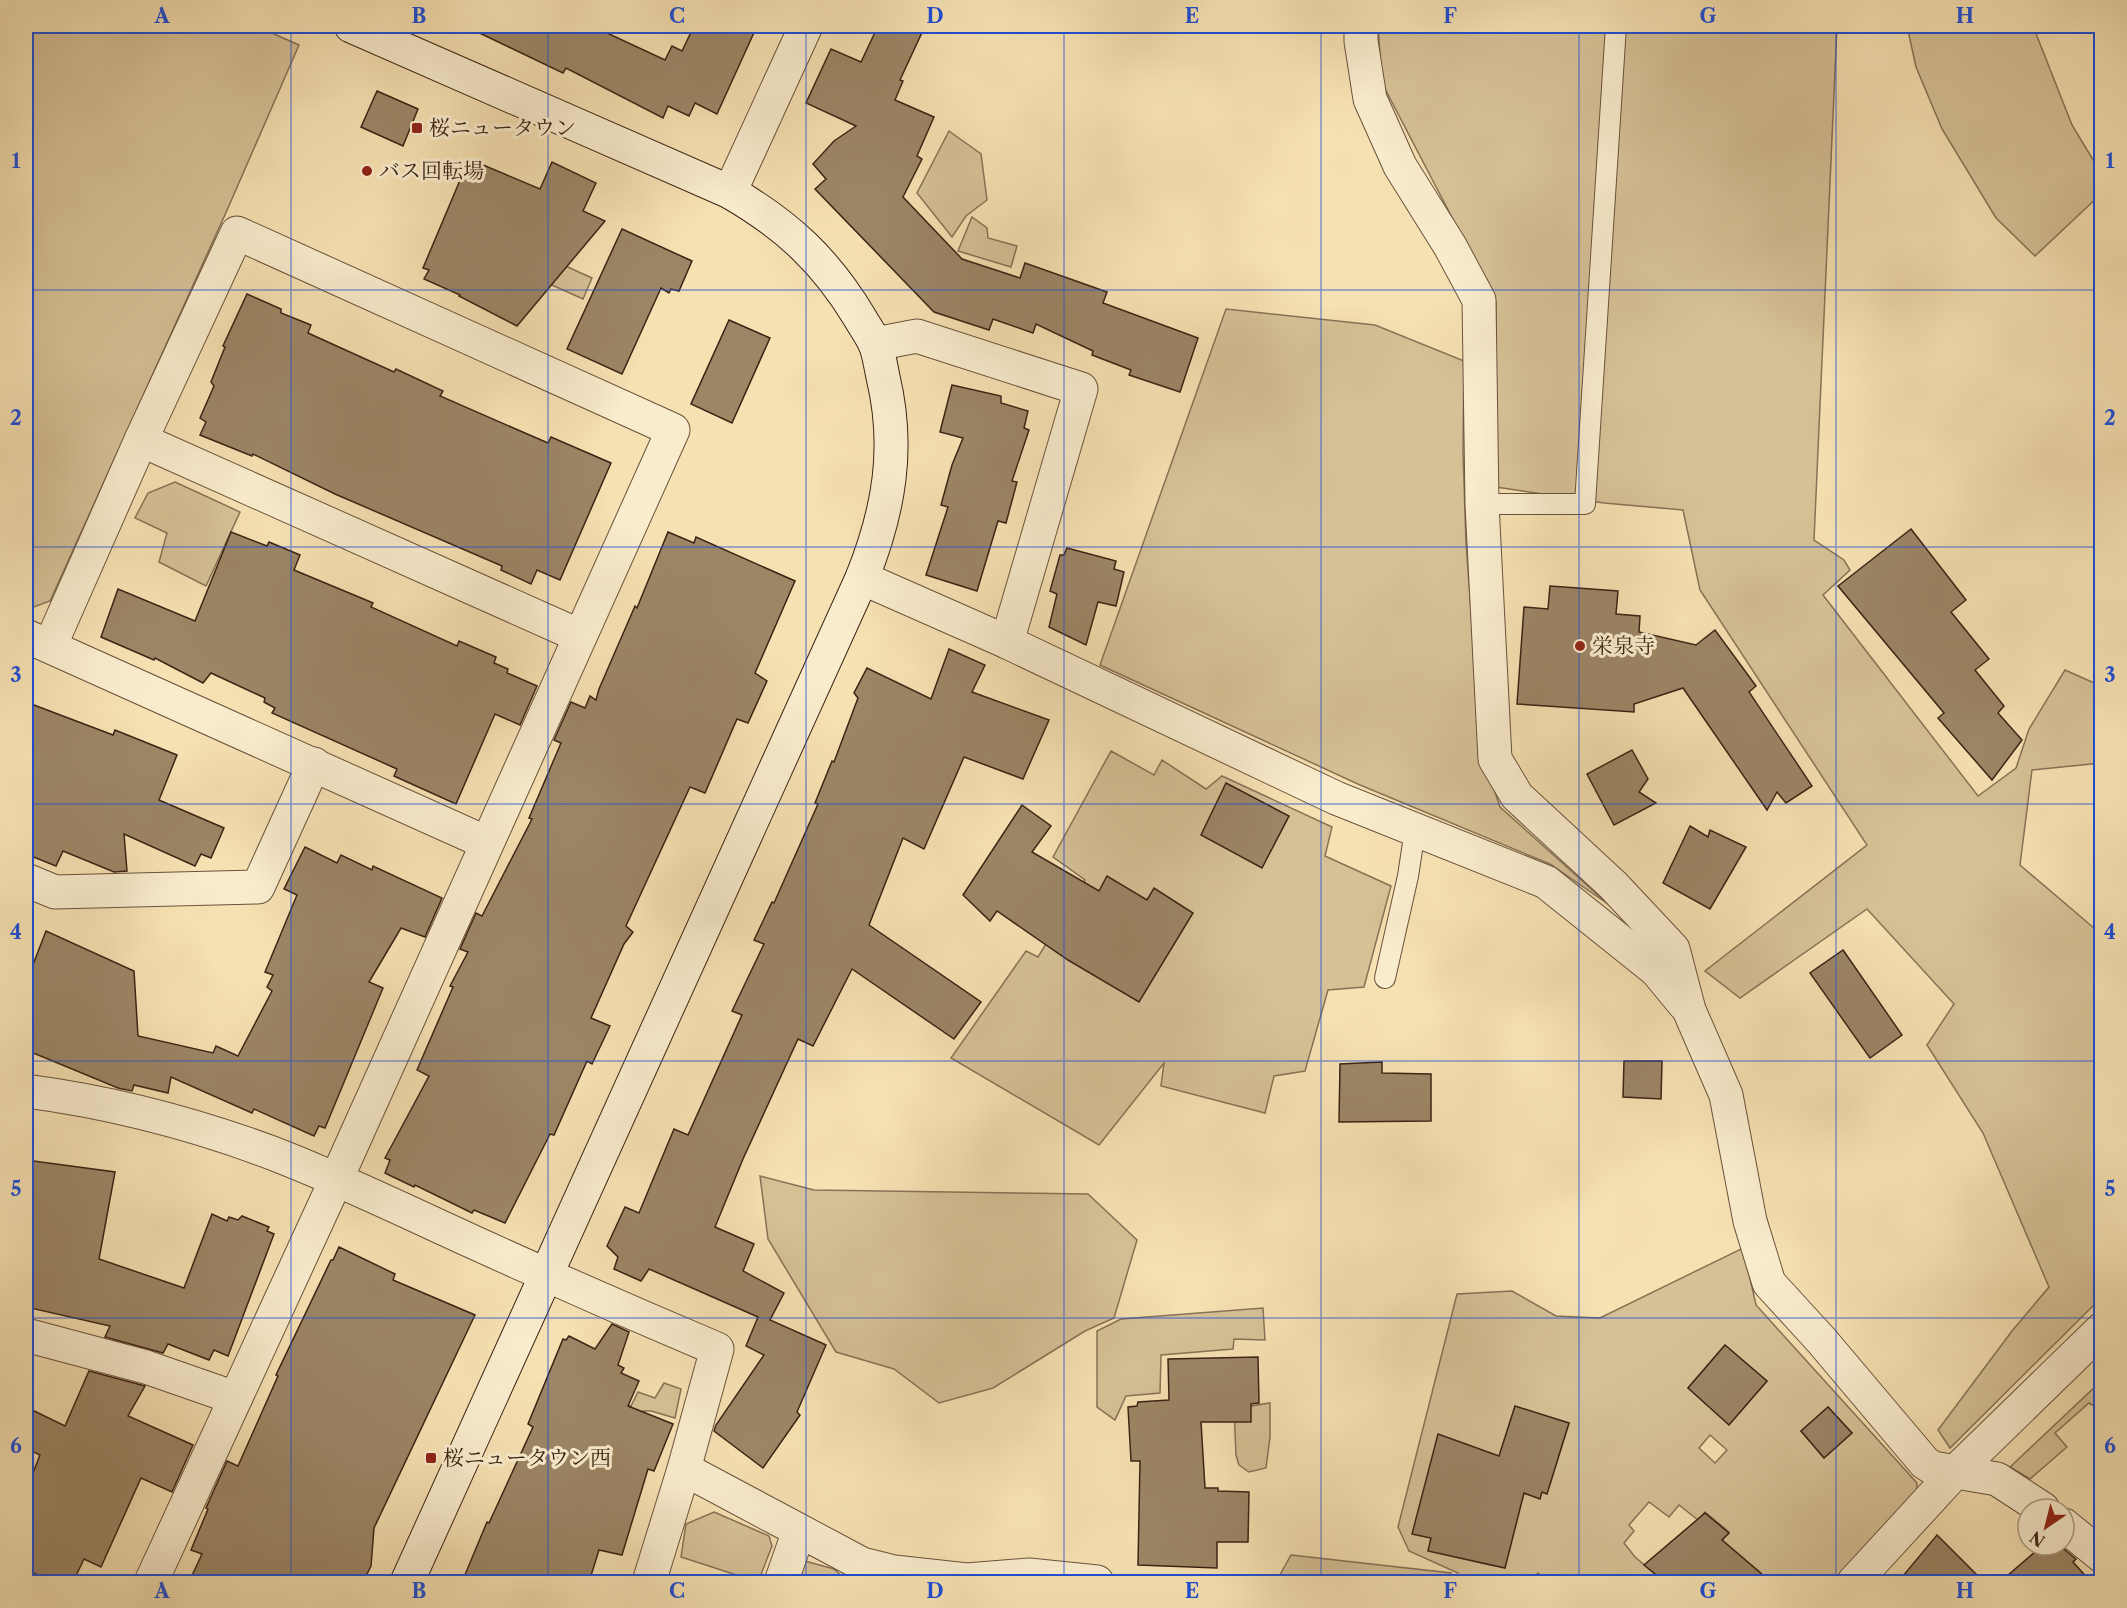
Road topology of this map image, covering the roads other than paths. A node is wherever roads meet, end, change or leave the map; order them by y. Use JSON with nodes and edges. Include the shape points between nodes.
{"nodes":[{"id":1,"x":351,"y":26,"type":"edge"},
{"id":2,"x":806,"y":26,"type":"edge"},
{"id":3,"x":1361,"y":26,"type":"edge"},
{"id":4,"x":1616,"y":26,"type":"edge"},
{"id":5,"x":730,"y":192,"type":"junction"},
{"id":6,"x":875,"y":344,"type":"junction"},
{"id":7,"x":141,"y":440,"type":"junction"},
{"id":8,"x":1482,"y":504,"type":"junction"},
{"id":9,"x":862,"y":578,"type":"junction"},
{"id":10,"x":580,"y":636,"type":"junction"},
{"id":11,"x":38,"y":641,"type":"edge"},
{"id":12,"x":1007,"y":642,"type":"junction"},
{"id":13,"x":314,"y":765,"type":"junction"},
{"id":14,"x":1415,"y":830,"type":"junction"},
{"id":15,"x":487,"y":843,"type":"junction"},
{"id":16,"x":26,"y":880,"type":"edge"},
{"id":17,"x":1385,"y":978,"type":"dead end"},
{"id":18,"x":1689,"y":1010,"type":"junction"},
{"id":19,"x":26,"y":1091,"type":"edge"},
{"id":20,"x":336,"y":1180,"type":"junction"},
{"id":21,"x":547,"y":1276,"type":"junction"},
{"id":22,"x":2102,"y":1329,"type":"edge"},
{"id":23,"x":27,"y":1338,"type":"edge"},
{"id":24,"x":236,"y":1398,"type":"junction"},
{"id":25,"x":684,"y":1469,"type":"junction"},
{"id":26,"x":1955,"y":1472,"type":"junction"},
{"id":27,"x":2025,"y":1497,"type":"edge"},
{"id":28,"x":799,"y":1531,"type":"junction"},
{"id":29,"x":2076,"y":1535,"type":"edge"},
{"id":30,"x":2102,"y":1556,"type":"edge"},
{"id":31,"x":150,"y":1582,"type":"edge"},
{"id":32,"x":407,"y":1582,"type":"edge"},
{"id":33,"x":649,"y":1582,"type":"edge"},
{"id":34,"x":781,"y":1582,"type":"edge"},
{"id":35,"x":1097,"y":1582,"type":"edge"},
{"id":36,"x":1854,"y":1582,"type":"edge"}],
"edges":[{"from":1,"to":5,"type":"street"},
{"from":2,"to":5,"type":"street"},
{"from":3,"to":8,"type":"street","via":[[1370,99],[1400,166],[1479,300]]},
{"from":4,"to":8,"type":"lane","via":[[1586,504]]},
{"from":5,"to":6,"type":"street","via":[[764,211],[820,261]]},
{"from":6,"to":9,"type":"street","via":[[892,431],[890,469],[882,520]]},
{"from":6,"to":12,"type":"street","via":[[917,336],[1081,389]]},
{"from":7,"to":10,"type":"street"},
{"from":7,"to":10,"type":"street","via":[[237,233],[673,430]]},
{"from":7,"to":11,"type":"street"},
{"from":8,"to":18,"type":"street","via":[[1496,759],[1516,796],[1614,885],[1673,949]]},
{"from":9,"to":12,"type":"street"},
{"from":9,"to":21,"type":"street"},
{"from":10,"to":15,"type":"street"},
{"from":11,"to":13,"type":"street"},
{"from":12,"to":14,"type":"street","via":[[1336,798]]},
{"from":13,"to":15,"type":"street"},
{"from":13,"to":16,"type":"street","via":[[258,887],[55,892]]},
{"from":14,"to":17,"type":"lane"},
{"from":14,"to":18,"type":"street","via":[[1546,882],[1656,970]]},
{"from":15,"to":20,"type":"street"},
{"from":18,"to":26,"type":"street","via":[[1726,1095],[1750,1221],[1769,1283],[1925,1463]]},
{"from":19,"to":20,"type":"street","via":[[68,1096],[203,1129]]},
{"from":20,"to":21,"type":"street"},
{"from":20,"to":24,"type":"street"},
{"from":21,"to":25,"type":"street","via":[[717,1349]]},
{"from":21,"to":32,"type":"street"},
{"from":22,"to":26,"type":"street"},
{"from":23,"to":24,"type":"street","via":[[146,1367]]},
{"from":24,"to":31,"type":"street"},
{"from":25,"to":28,"type":"street"},
{"from":25,"to":33,"type":"street"},
{"from":26,"to":27,"type":"street","via":[[1997,1479]]},
{"from":26,"to":36,"type":"street"},
{"from":28,"to":34,"type":"street"},
{"from":28,"to":35,"type":"street","via":[[862,1564],[894,1572],[967,1580],[1029,1575]]},
{"from":29,"to":30,"type":"street"}]}
